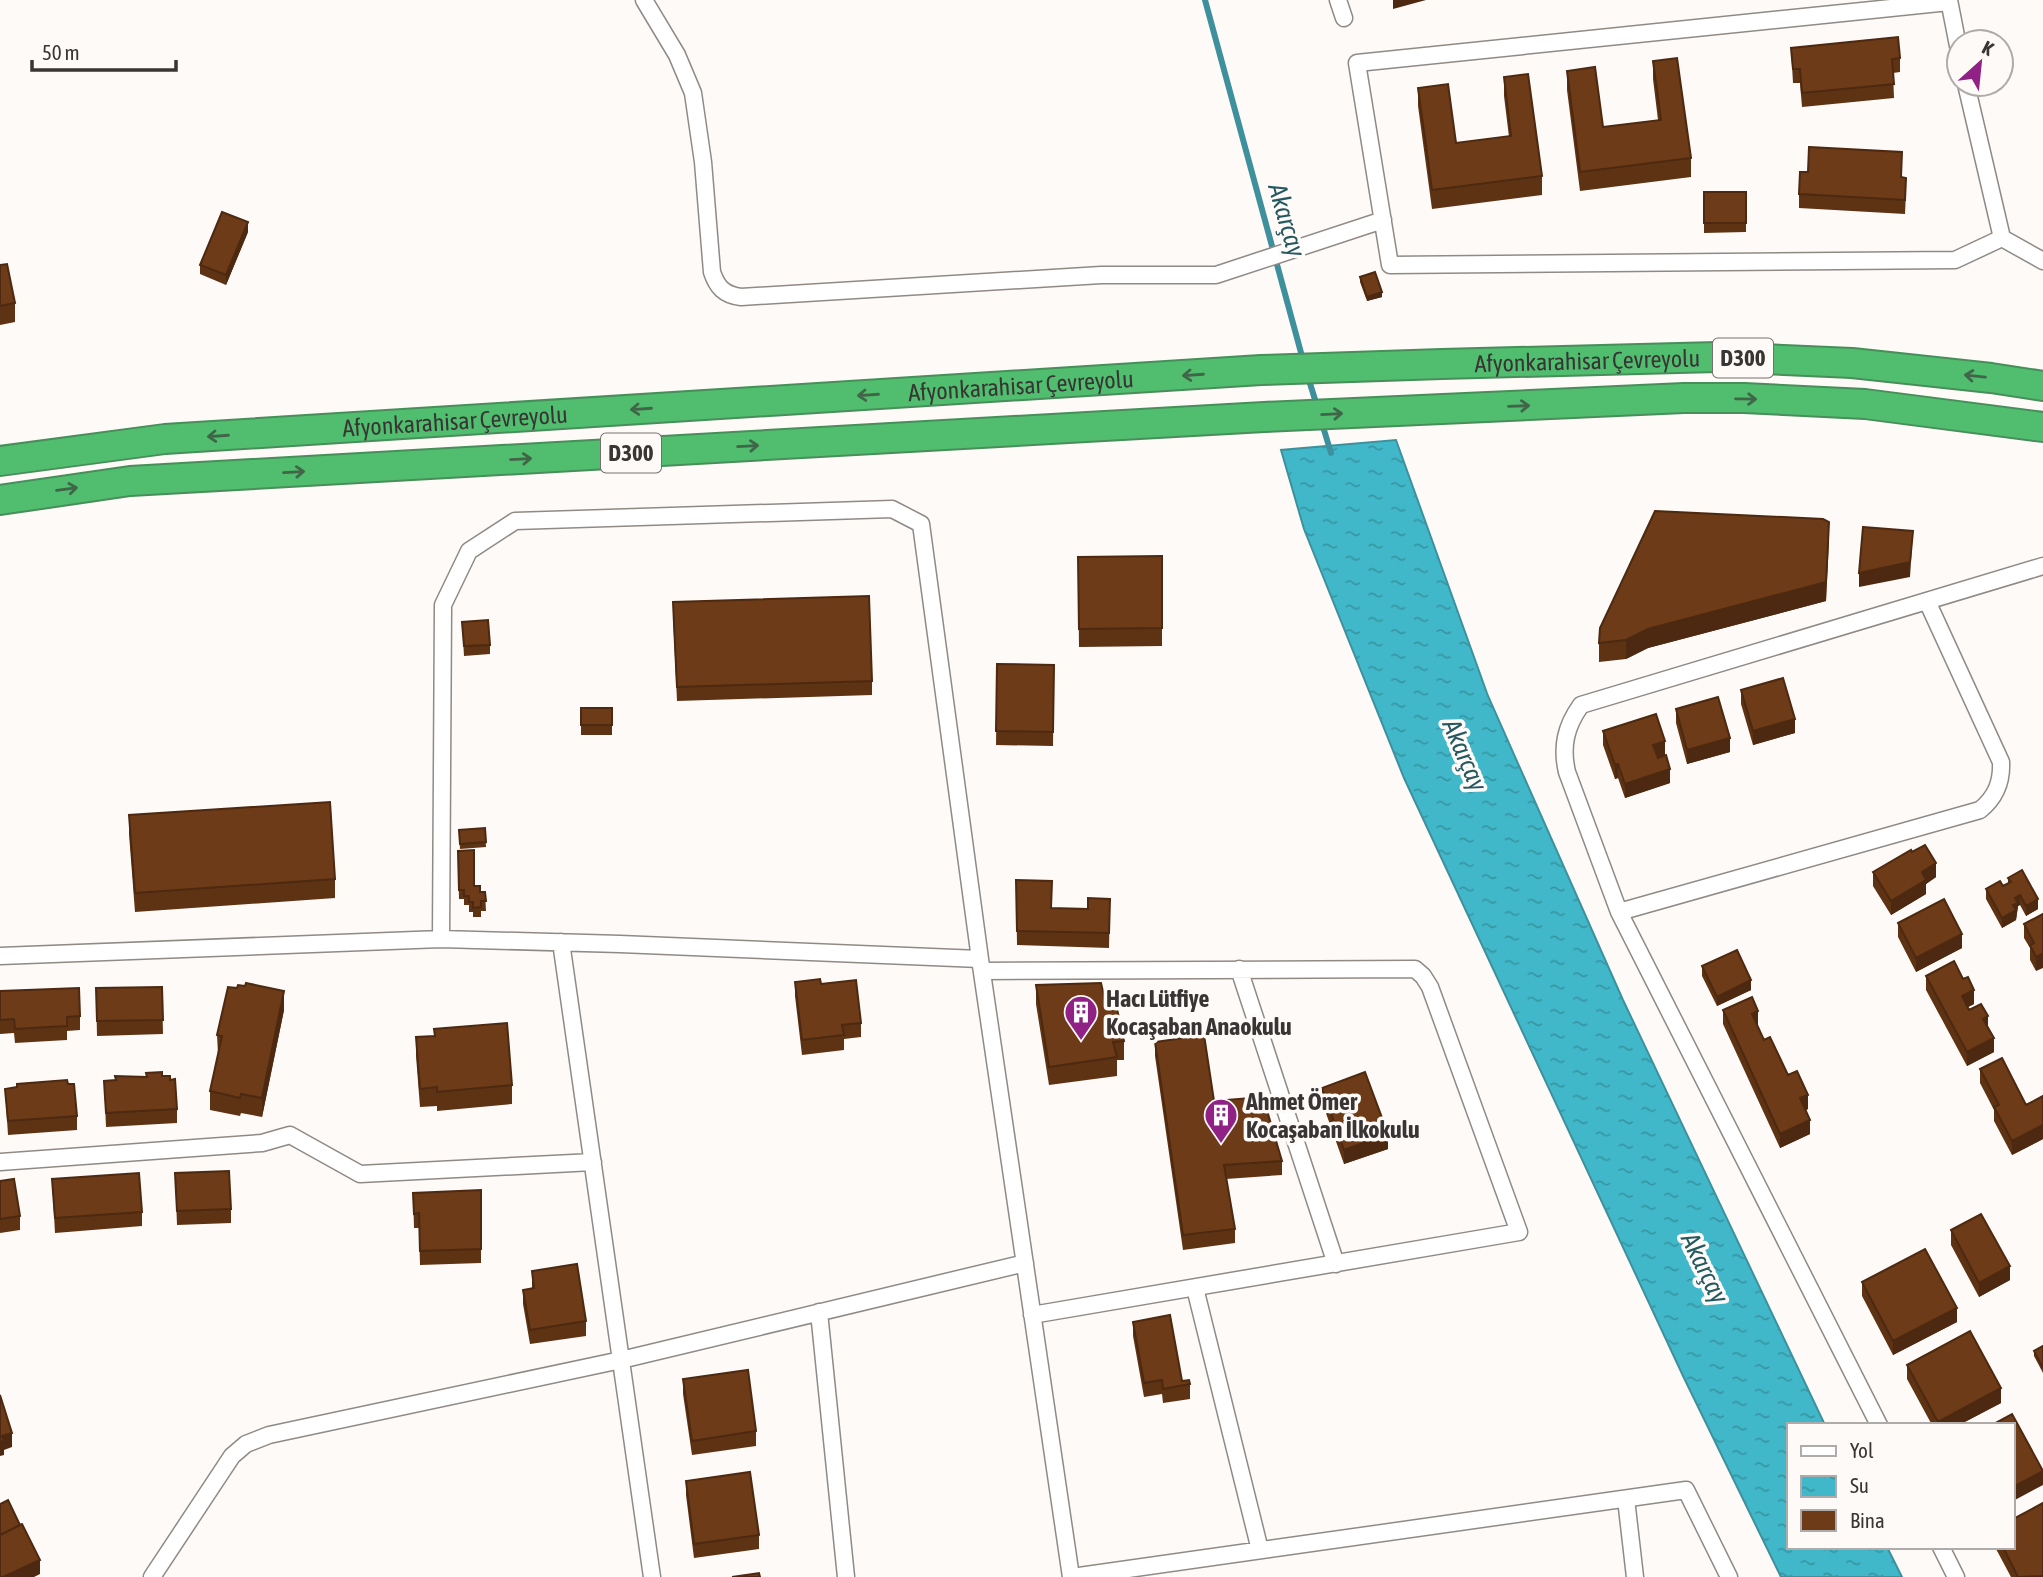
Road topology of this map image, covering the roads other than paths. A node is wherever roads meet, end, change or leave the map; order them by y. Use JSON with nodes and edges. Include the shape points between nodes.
{"nodes":[{"id":1,"x":644,"y":0,"type":"edge"},
{"id":2,"x":1338,"y":0,"type":"edge"},
{"id":3,"x":1949,"y":1,"type":"edge"},
{"id":4,"x":1344,"y":18,"type":"dead end"},
{"id":5,"x":1954,"y":28,"type":"edge"},
{"id":6,"x":1969,"y":98,"type":"edge"},
{"id":7,"x":1383,"y":220,"type":"junction"},
{"id":8,"x":2002,"y":238,"type":"junction"},
{"id":9,"x":2043,"y":261,"type":"edge"},
{"id":10,"x":2043,"y":386,"type":"edge"},
{"id":11,"x":2043,"y":427,"type":"edge"},
{"id":12,"x":0,"y":461,"type":"edge"},
{"id":13,"x":0,"y":500,"type":"edge"},
{"id":14,"x":2043,"y":566,"type":"edge"},
{"id":15,"x":1927,"y":601,"type":"junction"},
{"id":16,"x":1619,"y":912,"type":"junction"},
{"id":17,"x":441,"y":939,"type":"junction"},
{"id":18,"x":561,"y":942,"type":"junction"},
{"id":19,"x":0,"y":956,"type":"edge"},
{"id":20,"x":981,"y":965,"type":"junction"},
{"id":21,"x":1239,"y":969,"type":"junction"},
{"id":22,"x":0,"y":1162,"type":"edge"},
{"id":23,"x":593,"y":1162,"type":"junction"},
{"id":24,"x":1025,"y":1263,"type":"junction"},
{"id":25,"x":1336,"y":1264,"type":"junction"},
{"id":26,"x":1195,"y":1288,"type":"junction"},
{"id":27,"x":819,"y":1312,"type":"junction"},
{"id":28,"x":1032,"y":1315,"type":"junction"},
{"id":29,"x":621,"y":1360,"type":"junction"},
{"id":30,"x":1878,"y":1423,"type":"edge"},
{"id":31,"x":1626,"y":1499,"type":"junction"},
{"id":32,"x":1942,"y":1549,"type":"edge"},
{"id":33,"x":1260,"y":1550,"type":"junction"},
{"id":34,"x":158,"y":1574,"type":"edge"},
{"id":35,"x":652,"y":1577,"type":"edge"},
{"id":36,"x":846,"y":1577,"type":"edge"},
{"id":37,"x":1071,"y":1577,"type":"edge"},
{"id":38,"x":1635,"y":1577,"type":"edge"},
{"id":39,"x":1729,"y":1577,"type":"edge"},
{"id":40,"x":1956,"y":1577,"type":"edge"}],
"edges":[{"from":1,"to":7,"type":"street","via":[[694,93],[712,272],[723,292],[732,296],[1101,275],[1216,275]]},
{"from":2,"to":4,"type":"street"},
{"from":3,"to":5,"type":"street"},
{"from":3,"to":7,"type":"street","via":[[1357,63]]},
{"from":6,"to":8,"type":"street"},
{"from":7,"to":8,"type":"street","via":[[1390,265],[1955,260]]},
{"from":8,"to":9,"type":"street"},
{"from":10,"to":12,"type":"highway","name":"Afyonkarahisar Çevreyolu","number":"D300","one_way":true,"via":[[1852,363],[1717,357],[1261,370],[165,439]]},
{"from":13,"to":11,"type":"highway","name":"Afyonkarahisar Çevreyolu","number":"D300","one_way":true,"via":[[130,481],[1684,398],[1865,404]]},
{"from":14,"to":15,"type":"street"},
{"from":15,"to":16,"type":"street","via":[[1581,705],[1566,735],[1564,760]]},
{"from":15,"to":16,"type":"street","via":[[2001,762],[2000,781],[1987,805]]},
{"from":16,"to":30,"type":"street"},
{"from":17,"to":18,"type":"street"},
{"from":17,"to":19,"type":"street"},
{"from":17,"to":20,"type":"street","via":[[443,605],[469,551],[515,521],[892,509],[921,524]]},
{"from":18,"to":20,"type":"street"},
{"from":18,"to":23,"type":"street"},
{"from":20,"to":21,"type":"street"},
{"from":20,"to":24,"type":"street"},
{"from":21,"to":25,"type":"street"},
{"from":21,"to":25,"type":"street","via":[[1405,967],[1423,975],[1519,1231]]},
{"from":22,"to":23,"type":"street","via":[[261,1143],[290,1135],[360,1174]]},
{"from":23,"to":29,"type":"street"},
{"from":24,"to":27,"type":"street"},
{"from":24,"to":28,"type":"street"},
{"from":25,"to":26,"type":"street"},
{"from":26,"to":28,"type":"street"},
{"from":26,"to":33,"type":"street"},
{"from":27,"to":29,"type":"street"},
{"from":27,"to":36,"type":"street"},
{"from":28,"to":37,"type":"street"},
{"from":29,"to":34,"type":"street","via":[[269,1435],[246,1444],[232,1456]]},
{"from":29,"to":35,"type":"street"},
{"from":31,"to":33,"type":"street"},
{"from":31,"to":38,"type":"street"},
{"from":31,"to":39,"type":"street","via":[[1686,1490]]},
{"from":32,"to":40,"type":"street"},
{"from":33,"to":37,"type":"street"}]}
